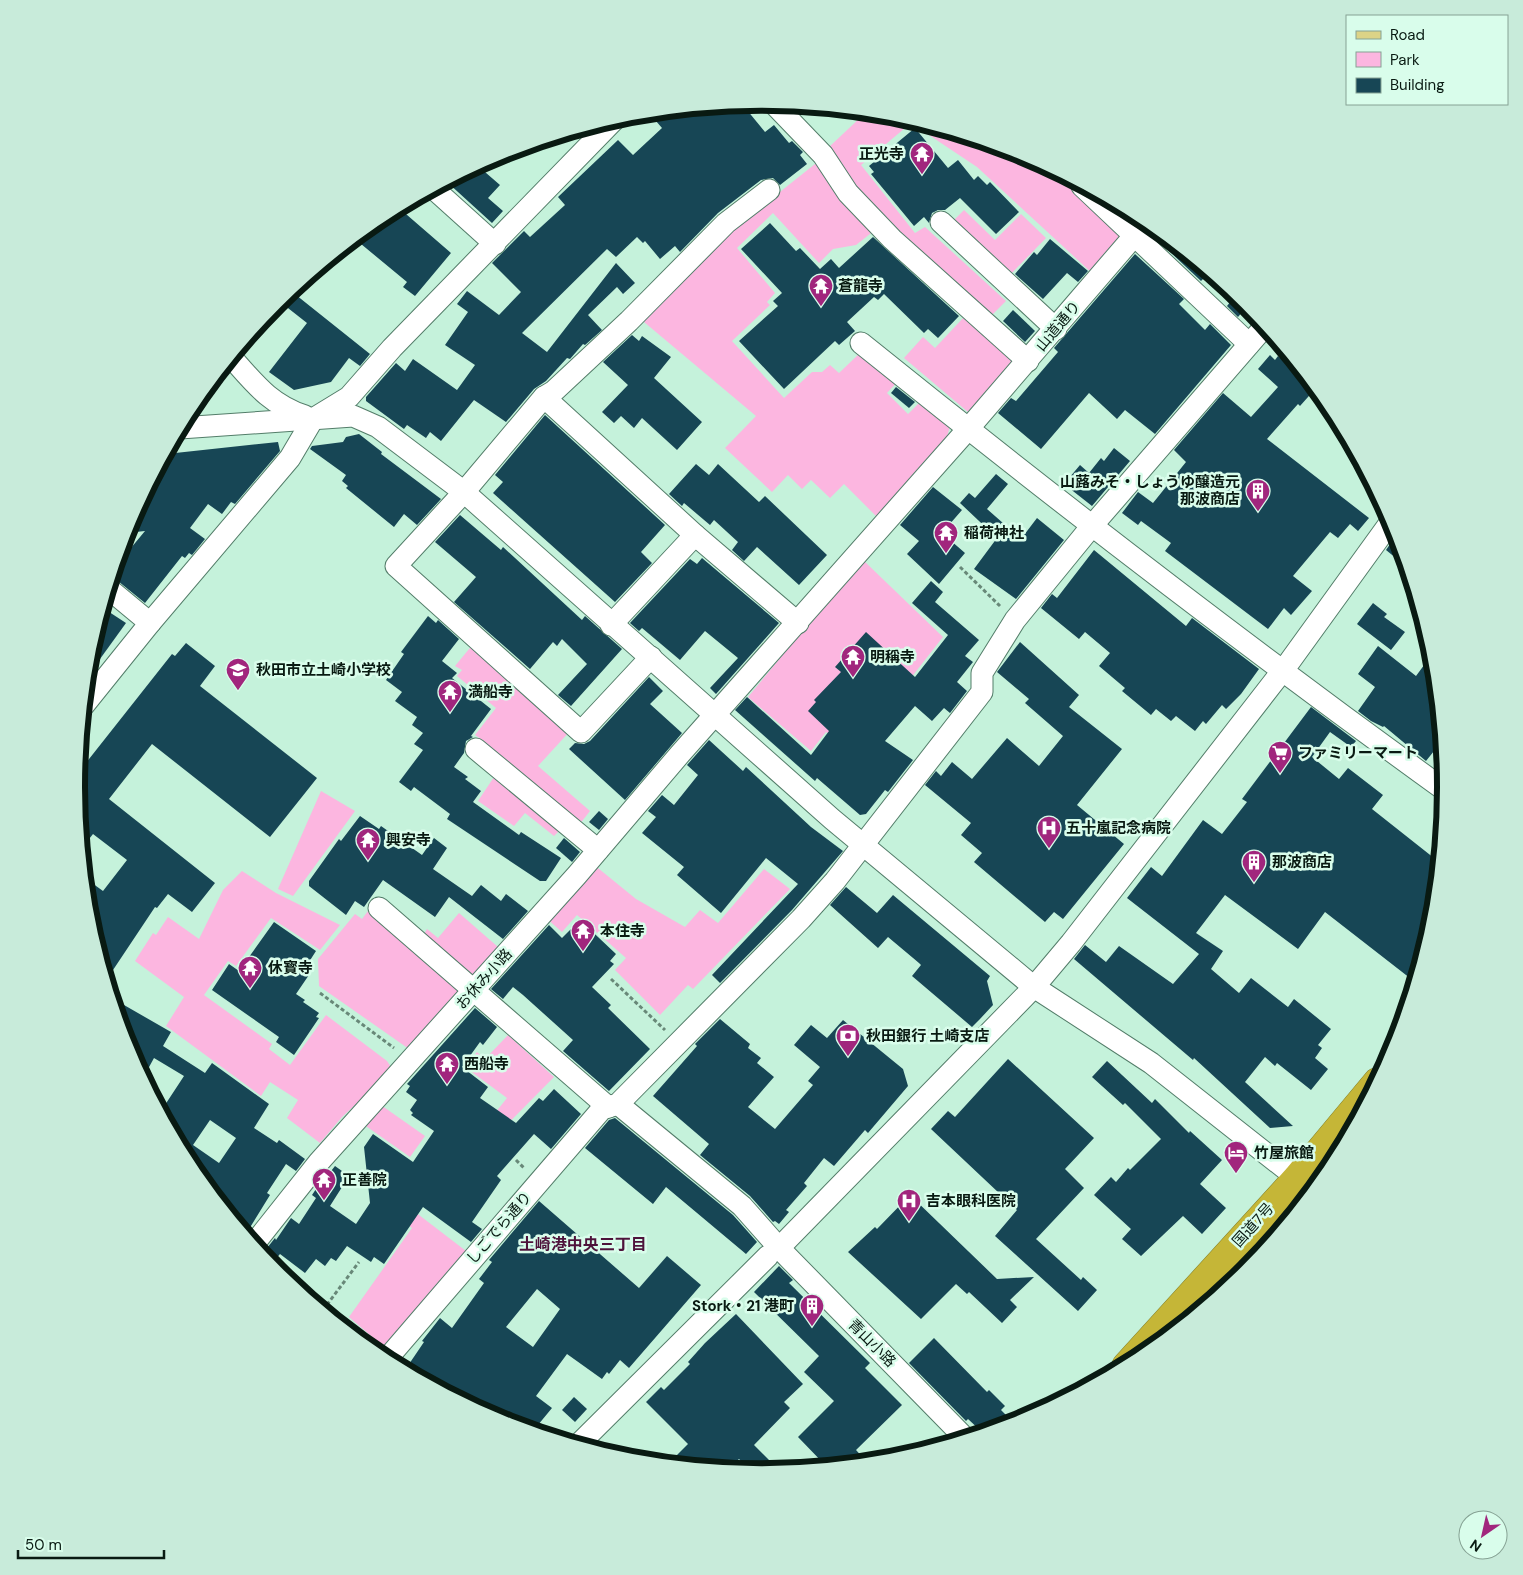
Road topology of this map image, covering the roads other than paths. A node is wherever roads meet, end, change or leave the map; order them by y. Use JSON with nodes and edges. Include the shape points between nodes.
{"nodes":[{"id":1,"x":781,"y":111,"type":"edge"},
{"id":2,"x":605,"y":130,"type":"edge"},
{"id":3,"x":769,"y":190,"type":"dead end"},
{"id":4,"x":439,"y":193,"type":"edge"},
{"id":5,"x":941,"y":222,"type":"dead end"},
{"id":6,"x":1141,"y":228,"type":"edge"},
{"id":7,"x":495,"y":244,"type":"junction"},
{"id":8,"x":1056,"y":329,"type":"junction"},
{"id":9,"x":1261,"y":331,"type":"edge"},
{"id":10,"x":861,"y":343,"type":"dead end"},
{"id":11,"x":1249,"y":344,"type":"junction"},
{"id":12,"x":1028,"y":361,"type":"junction"},
{"id":13,"x":236,"y":362,"type":"edge"},
{"id":14,"x":544,"y":396,"type":"junction"},
{"id":15,"x":312,"y":419,"type":"junction"},
{"id":16,"x":189,"y":427,"type":"edge"},
{"id":17,"x":968,"y":429,"type":"junction"},
{"id":18,"x":464,"y":492,"type":"junction"},
{"id":19,"x":1091,"y":526,"type":"junction"},
{"id":20,"x":1386,"y":528,"type":"edge"},
{"id":21,"x":695,"y":535,"type":"junction"},
{"id":22,"x":114,"y":593,"type":"edge"},
{"id":23,"x":150,"y":622,"type":"junction"},
{"id":24,"x":798,"y":623,"type":"junction"},
{"id":25,"x":611,"y":625,"type":"junction"},
{"id":26,"x":651,"y":657,"type":"junction"},
{"id":27,"x":1283,"y":670,"type":"junction"},
{"id":28,"x":92,"y":695,"type":"edge"},
{"id":29,"x":716,"y":714,"type":"junction"},
{"id":30,"x":476,"y":749,"type":"dead end"},
{"id":31,"x":1438,"y":785,"type":"edge"},
{"id":32,"x":862,"y":844,"type":"junction"},
{"id":33,"x":598,"y":850,"type":"junction"},
{"id":34,"x":379,"y":908,"type":"dead end"},
{"id":35,"x":1034,"y":987,"type":"junction"},
{"id":36,"x":473,"y":991,"type":"junction"},
{"id":37,"x":613,"y":1106,"type":"junction"},
{"id":38,"x":1351,"y":1119,"type":"edge"},
{"id":39,"x":1304,"y":1185,"type":"edge"},
{"id":40,"x":258,"y":1239,"type":"edge"},
{"id":41,"x":773,"y":1252,"type":"junction"},
{"id":42,"x":1153,"y":1338,"type":"edge"},
{"id":43,"x":392,"y":1353,"type":"edge"},
{"id":44,"x":961,"y":1434,"type":"edge"},
{"id":45,"x":583,"y":1440,"type":"edge"}],
"edges":[{"from":1,"to":12,"type":"street","via":[[823,154],[848,193],[892,239]]},
{"from":2,"to":7,"type":"street"},
{"from":3,"to":14,"type":"street","via":[[726,223],[629,321],[554,391]]},
{"from":4,"to":7,"type":"street"},
{"from":5,"to":8,"type":"street"},
{"from":6,"to":8,"type":"street","name":"山道通り"},
{"from":6,"to":11,"type":"street"},
{"from":7,"to":15,"type":"street","via":[[392,348],[349,397]]},
{"from":8,"to":12,"type":"street","name":"山道通り"},
{"from":9,"to":11,"type":"street","name":"しごでら通り"},
{"from":10,"to":17,"type":"street"},
{"from":11,"to":19,"type":"street","name":"しごでら通り"},
{"from":12,"to":17,"type":"street","name":"山道通り"},
{"from":13,"to":15,"type":"street","via":[[263,393],[286,410]]},
{"from":14,"to":18,"type":"street"},
{"from":14,"to":21,"type":"street"},
{"from":15,"to":16,"type":"street"},
{"from":15,"to":18,"type":"street","via":[[354,416],[378,427]]},
{"from":15,"to":23,"type":"street","via":[[290,458]]},
{"from":17,"to":19,"type":"street"},
{"from":17,"to":24,"type":"street","name":"山道通り"},
{"from":18,"to":25,"type":"street"},
{"from":18,"to":26,"type":"street","via":[[396,566],[581,732]]},
{"from":19,"to":27,"type":"street"},
{"from":19,"to":32,"type":"street","name":"しごでら通り","via":[[1015,620],[982,673],[982,692]]},
{"from":20,"to":27,"type":"street"},
{"from":21,"to":24,"type":"street"},
{"from":21,"to":25,"type":"street"},
{"from":22,"to":23,"type":"street"},
{"from":23,"to":28,"type":"street"},
{"from":24,"to":29,"type":"street","name":"お休み小路"},
{"from":25,"to":26,"type":"street"},
{"from":26,"to":29,"type":"street"},
{"from":27,"to":31,"type":"street"},
{"from":27,"to":35,"type":"street"},
{"from":29,"to":32,"type":"street"},
{"from":29,"to":33,"type":"street","name":"お休み小路"},
{"from":30,"to":33,"type":"street"},
{"from":32,"to":35,"type":"street"},
{"from":32,"to":37,"type":"street","name":"しごでら通り","via":[[801,919]]},
{"from":33,"to":36,"type":"street","name":"お休み小路"},
{"from":34,"to":36,"type":"street","name":"青山小路"},
{"from":35,"to":39,"type":"street","via":[[1151,1063]]},
{"from":35,"to":41,"type":"street"},
{"from":36,"to":37,"type":"street","name":"青山小路"},
{"from":36,"to":40,"type":"street","name":"お休み小路","via":[[319,1162]]},
{"from":37,"to":41,"type":"street","name":"青山小路","via":[[742,1206]]},
{"from":37,"to":43,"type":"street","name":"しごでら通り","via":[[602,1109]]},
{"from":38,"to":39,"type":"highway","name":"国道7号"},
{"from":39,"to":42,"type":"highway","name":"国道7号"},
{"from":41,"to":44,"type":"street","name":"青山小路"},
{"from":41,"to":45,"type":"street"}]}
